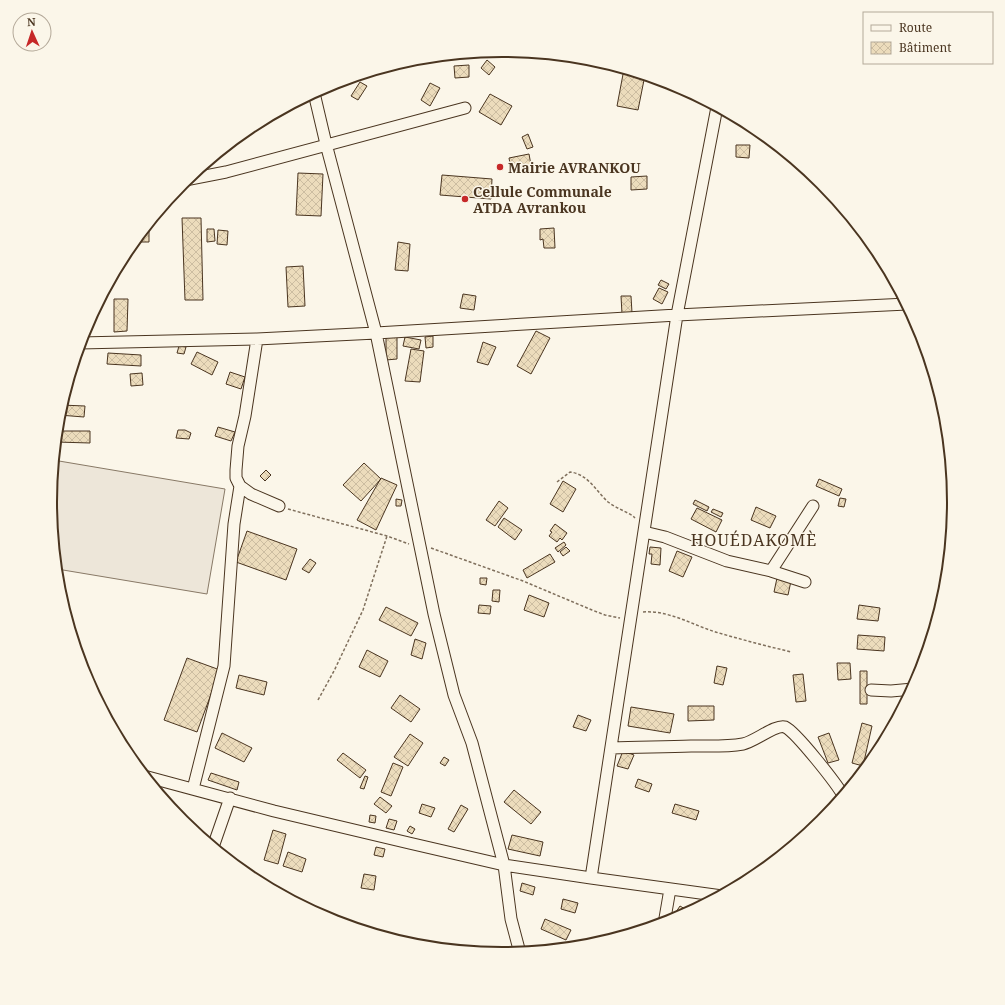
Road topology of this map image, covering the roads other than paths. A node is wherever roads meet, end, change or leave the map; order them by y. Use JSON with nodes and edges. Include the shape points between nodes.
{"nodes":[{"id":1,"x":315,"y":98,"type":"edge"},
{"id":2,"x":465,"y":108,"type":"dead end"},
{"id":3,"x":716,"y":112,"type":"edge"},
{"id":4,"x":326,"y":144,"type":"junction"},
{"id":5,"x":204,"y":172,"type":"edge"},
{"id":6,"x":902,"y":304,"type":"edge"},
{"id":7,"x":677,"y":315,"type":"junction"},
{"id":8,"x":376,"y":333,"type":"junction"},
{"id":9,"x":257,"y":339,"type":"junction"},
{"id":10,"x":87,"y":343,"type":"edge"},
{"id":11,"x":240,"y":486,"type":"junction"},
{"id":12,"x":279,"y":506,"type":"road end"},
{"id":13,"x":813,"y":506,"type":"dead end"},
{"id":14,"x":644,"y":532,"type":"junction"},
{"id":15,"x":772,"y":571,"type":"junction"},
{"id":16,"x":805,"y":582,"type":"dead end"},
{"id":17,"x":871,"y":690,"type":"dead end"},
{"id":18,"x":907,"y":690,"type":"edge"},
{"id":19,"x":612,"y":748,"type":"junction"},
{"id":20,"x":153,"y":778,"type":"edge"},
{"id":21,"x":193,"y":789,"type":"junction"},
{"id":22,"x":841,"y":791,"type":"edge"},
{"id":23,"x":230,"y":798,"type":"junction"},
{"id":24,"x":215,"y":842,"type":"edge"},
{"id":25,"x":504,"y":865,"type":"junction"},
{"id":26,"x":591,"y":878,"type":"junction"},
{"id":27,"x":670,"y":889,"type":"junction"},
{"id":28,"x":713,"y":895,"type":"edge"},
{"id":29,"x":665,"y":917,"type":"edge"},
{"id":30,"x":519,"y":947,"type":"edge"}],
"edges":[{"from":1,"to":4,"type":"street"},
{"from":2,"to":4,"type":"street"},
{"from":3,"to":7,"type":"street"},
{"from":4,"to":5,"type":"street","via":[[226,172]]},
{"from":4,"to":8,"type":"street"},
{"from":6,"to":7,"type":"street"},
{"from":7,"to":8,"type":"street"},
{"from":7,"to":14,"type":"street"},
{"from":8,"to":9,"type":"street"},
{"from":8,"to":25,"type":"street","via":[[434,614],[454,695],[472,743]]},
{"from":9,"to":10,"type":"street"},
{"from":9,"to":11,"type":"street","via":[[238,452],[236,478]]},
{"from":11,"to":12,"type":"street","via":[[251,494]]},
{"from":11,"to":21,"type":"street","via":[[234,524],[224,666]]},
{"from":13,"to":15,"type":"street"},
{"from":14,"to":15,"type":"street","via":[[665,537],[727,561]]},
{"from":14,"to":19,"type":"street"},
{"from":15,"to":16,"type":"street"},
{"from":17,"to":18,"type":"street"},
{"from":19,"to":22,"type":"street","via":[[744,744],[778,726],[785,727],[799,739]]},
{"from":19,"to":26,"type":"street"},
{"from":20,"to":21,"type":"street"},
{"from":21,"to":23,"type":"street"},
{"from":23,"to":24,"type":"street"},
{"from":23,"to":25,"type":"street"},
{"from":25,"to":26,"type":"street"},
{"from":25,"to":30,"type":"street","via":[[511,919]]},
{"from":26,"to":27,"type":"street"},
{"from":27,"to":28,"type":"street"},
{"from":27,"to":29,"type":"street"}]}
